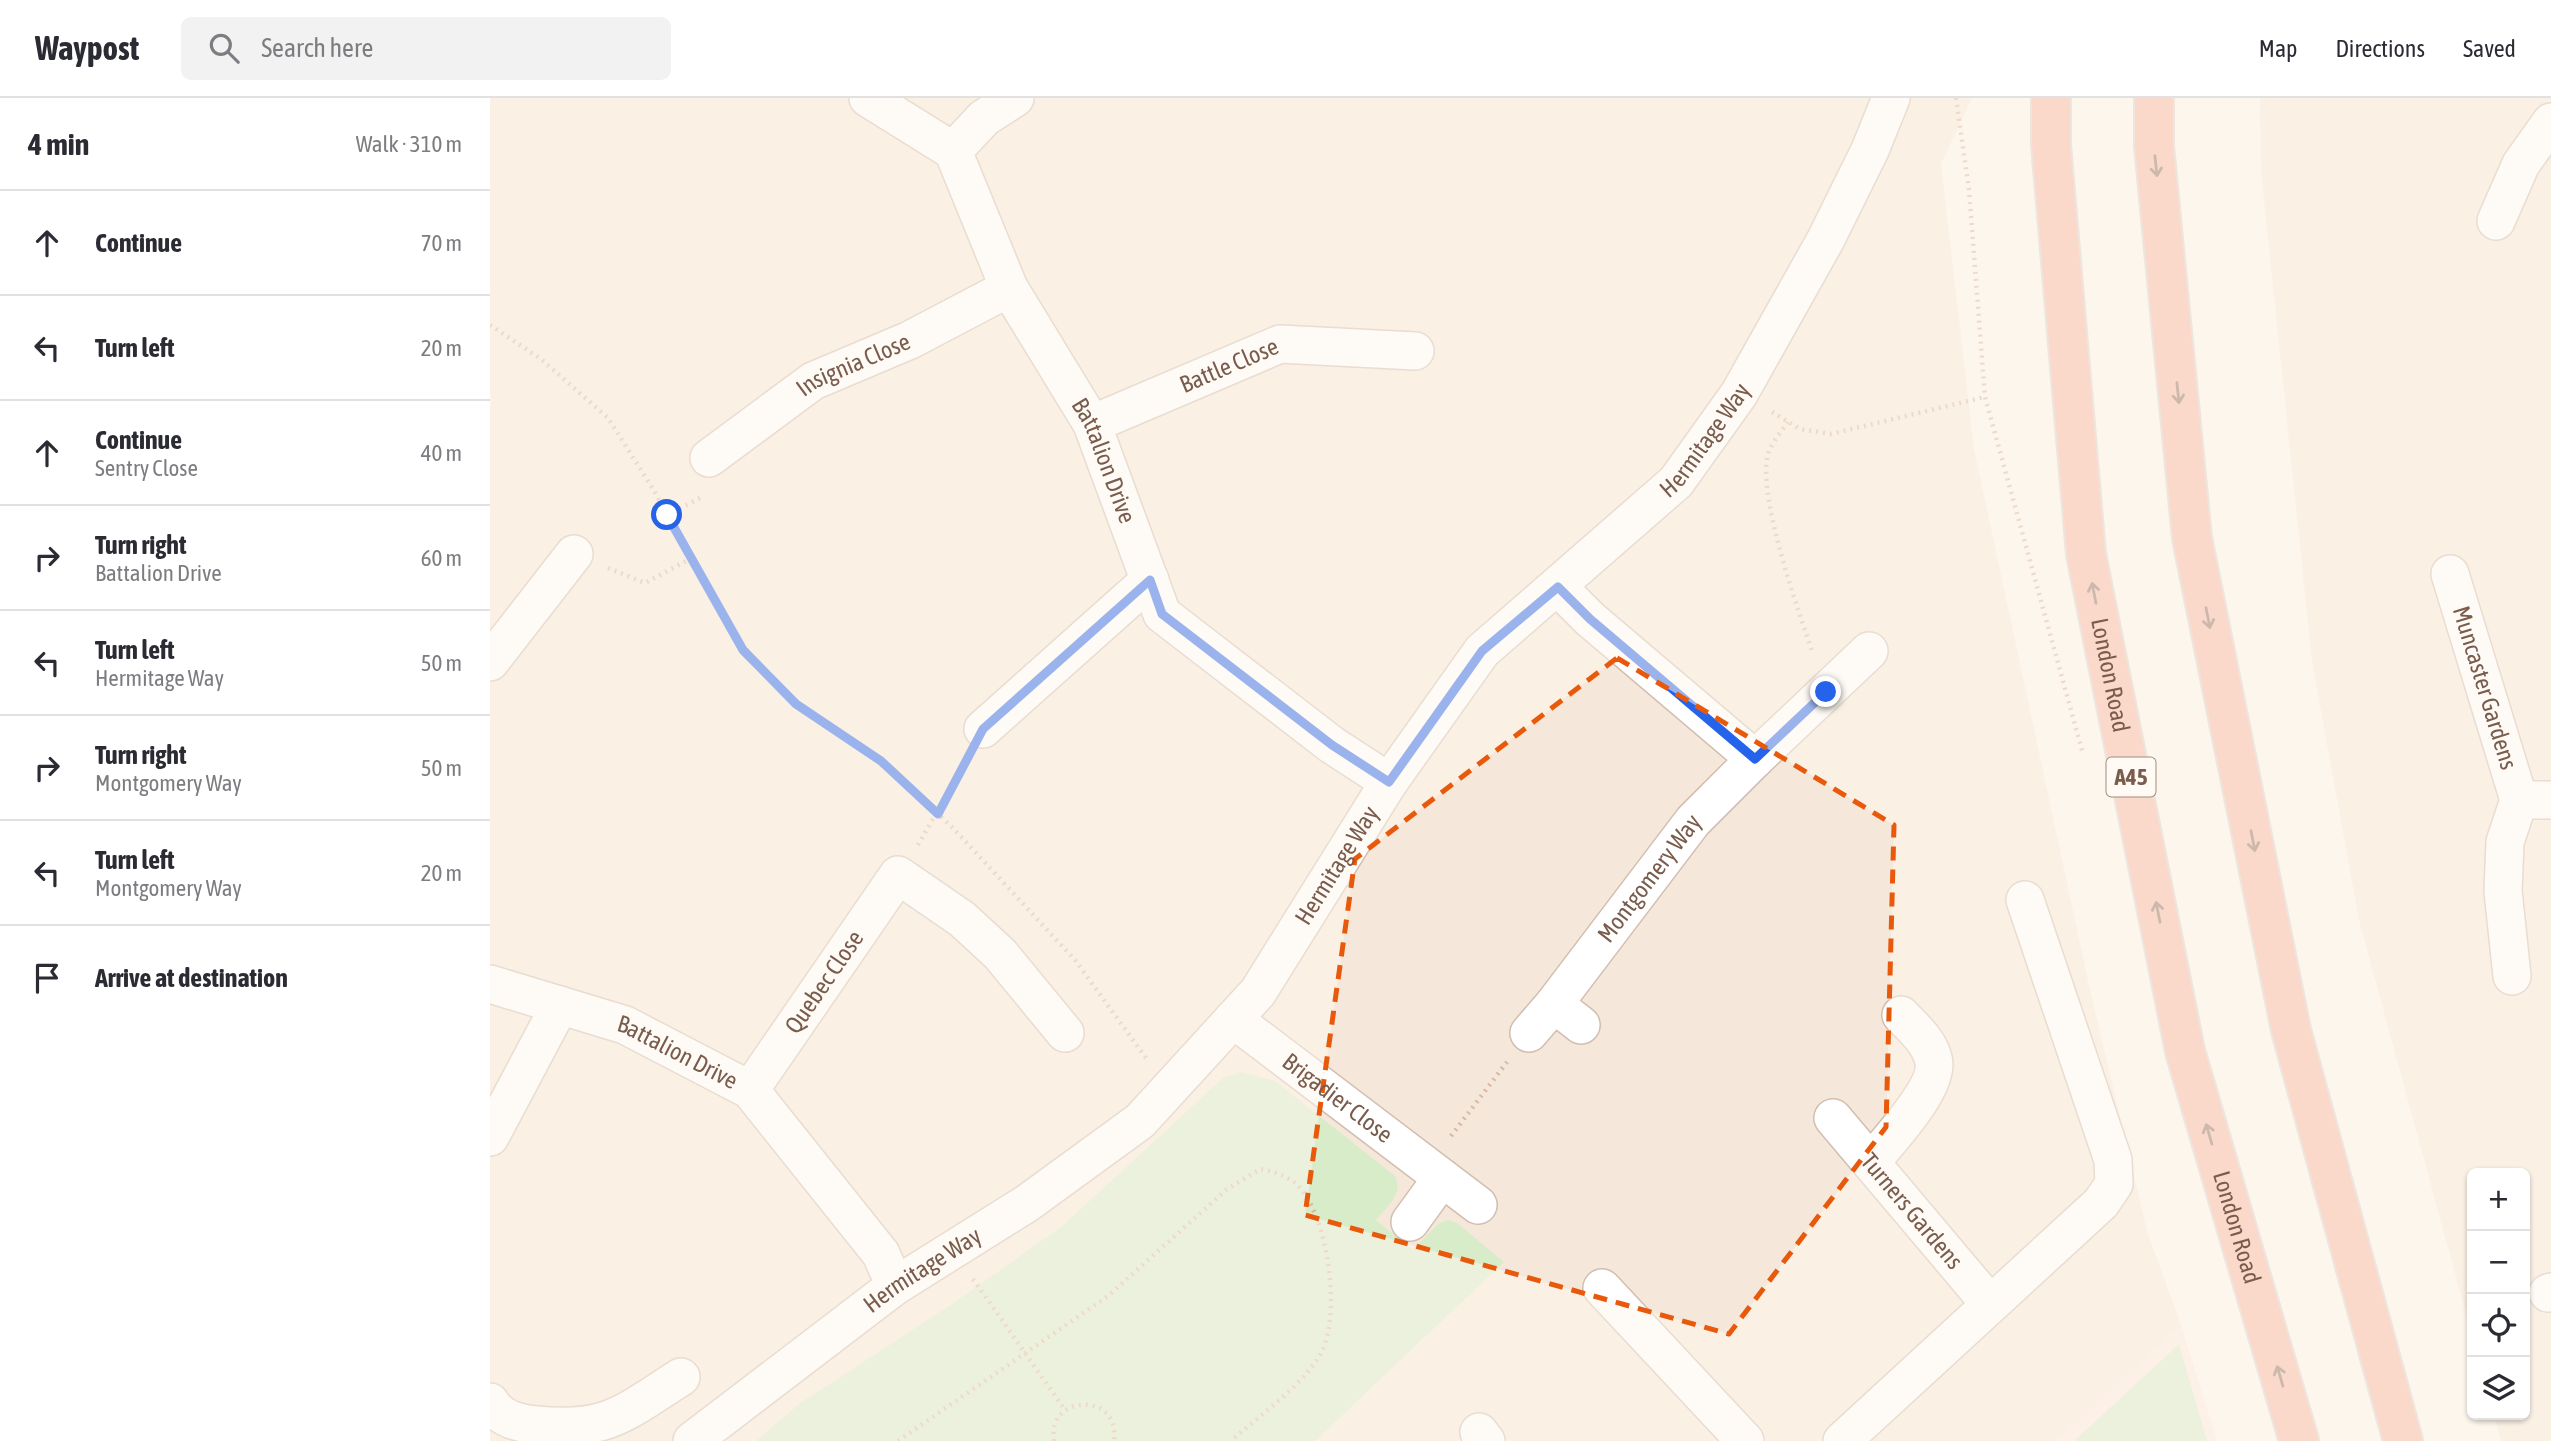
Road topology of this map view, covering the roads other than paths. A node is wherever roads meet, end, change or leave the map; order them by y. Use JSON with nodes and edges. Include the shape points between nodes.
{"nodes":[{"id":1,"x":867,"y":98,"type":"edge"},
{"id":2,"x":1015,"y":98,"type":"edge"},
{"id":3,"x":1891,"y":98,"type":"edge"},
{"id":4,"x":2051,"y":98,"type":"edge"},
{"id":5,"x":2154,"y":98,"type":"edge"},
{"id":6,"x":2551,"y":122,"type":"edge"},
{"id":7,"x":953,"y":151,"type":"junction"},
{"id":8,"x":2496,"y":221,"type":"dead end"},
{"id":9,"x":1009,"y":288,"type":"junction"},
{"id":10,"x":1415,"y":351,"type":"dead end"},
{"id":11,"x":1092,"y":425,"type":"junction"},
{"id":12,"x":709,"y":458,"type":"dead end"},
{"id":13,"x":574,"y":554,"type":"road end"},
{"id":14,"x":2450,"y":574,"type":"dead end"},
{"id":15,"x":1150,"y":580,"type":"junction"},
{"id":16,"x":1558,"y":587,"type":"junction"},
{"id":17,"x":1869,"y":651,"type":"dead end"},
{"id":18,"x":490,"y":662,"type":"edge"},
{"id":19,"x":983,"y":729,"type":"road end"},
{"id":20,"x":1755,"y":759,"type":"junction"},
{"id":21,"x":1389,"y":782,"type":"junction"},
{"id":22,"x":2535,"y":800,"type":"edge"},
{"id":23,"x":2025,"y":900,"type":"dead end"},
{"id":24,"x":2512,"y":976,"type":"dead end"},
{"id":25,"x":490,"y":984,"type":"edge"},
{"id":26,"x":560,"y":1005,"type":"junction"},
{"id":27,"x":1901,"y":1015,"type":"dead end"},
{"id":28,"x":1233,"y":1019,"type":"junction"},
{"id":29,"x":1065,"y":1033,"type":"dead end"},
{"id":30,"x":1529,"y":1033,"type":"road end"},
{"id":31,"x":750,"y":1090,"type":"junction"},
{"id":32,"x":1833,"y":1118,"type":"dead end"},
{"id":33,"x":490,"y":1137,"type":"edge"},
{"id":34,"x":1871,"y":1163,"type":"junction"},
{"id":35,"x":1434,"y":1172,"type":"junction"},
{"id":36,"x":1478,"y":1205,"type":"dead end"},
{"id":37,"x":1410,"y":1222,"type":"dead end"},
{"id":38,"x":895,"y":1286,"type":"junction"},
{"id":39,"x":1602,"y":1288,"type":"dead end"},
{"id":40,"x":1990,"y":1304,"type":"junction"},
{"id":41,"x":681,"y":1377,"type":"dead end"},
{"id":42,"x":490,"y":1402,"type":"edge"},
{"id":43,"x":692,"y":1441,"type":"edge"},
{"id":44,"x":1745,"y":1441,"type":"edge"},
{"id":45,"x":1842,"y":1441,"type":"edge"},
{"id":46,"x":2300,"y":1441,"type":"edge"},
{"id":47,"x":2403,"y":1441,"type":"edge"}],
"edges":[{"from":1,"to":7,"type":"street"},
{"from":2,"to":7,"type":"street","via":[[984,118]]},
{"from":3,"to":16,"type":"street","name":"Hermitage Way","via":[[1826,239],[1739,394],[1676,482]]},
{"from":46,"to":4,"type":"highway","name":"London Road","number":"A45","one_way":true,"via":[[2185,1051],[2086,554],[2051,145]]},
{"from":5,"to":47,"type":"highway","one_way":true,"via":[[2154,146],[2192,538],[2291,1030]]},
{"from":6,"to":8,"type":"street","via":[[2521,164]]},
{"from":7,"to":9,"type":"street","name":"Battalion Drive"},
{"from":9,"to":11,"type":"street","name":"Battalion Drive"},
{"from":9,"to":12,"type":"street","name":"Insignia Close","via":[[910,340],[813,381]]},
{"from":10,"to":11,"type":"street","name":"Battle Close","via":[[1280,344]]},
{"from":11,"to":15,"type":"street","name":"Battalion Drive"},
{"from":13,"to":18,"type":"street"},
{"from":14,"to":22,"type":"street","name":"Muncaster Gardens"},
{"from":15,"to":19,"type":"street"},
{"from":15,"to":21,"type":"street","name":"Battalion Drive","via":[[1162,614],[1332,745]]},
{"from":16,"to":20,"type":"street"},
{"from":16,"to":21,"type":"street","name":"Hermitage Way","via":[[1482,651]]},
{"from":17,"to":20,"type":"street","name":"Montgomery Way"},
{"from":20,"to":30,"type":"street","name":"Montgomery Way","via":[[1693,821],[1567,1015]]},
{"from":21,"to":28,"type":"street","name":"Hermitage Way","via":[[1258,992]]},
{"from":22,"to":24,"type":"street","name":"Muncaster Gardens","via":[[2505,842],[2503,891]]},
{"from":23,"to":40,"type":"street","via":[[2113,1160],[2114,1184],[2101,1203]]},
{"from":25,"to":26,"type":"street","name":"Battalion Drive"},
{"from":26,"to":31,"type":"street","name":"Battalion Drive","via":[[625,1025]]},
{"from":26,"to":33,"type":"street"},
{"from":27,"to":34,"type":"street","via":[[1928,1044],[1935,1061],[1932,1082]]},
{"from":28,"to":35,"type":"street","name":"Brigadier Close"},
{"from":28,"to":38,"type":"street","name":"Hermitage Way","via":[[1140,1121],[1026,1204]]},
{"from":29,"to":31,"type":"street","name":"Quebec Close","via":[[1000,954],[962,919],[898,875]]},
{"from":31,"to":38,"type":"street","name":"Battalion Drive","via":[[881,1254]]},
{"from":32,"to":34,"type":"street","name":"Turners Gardens"},
{"from":34,"to":40,"type":"street","name":"Turners Gardens"},
{"from":35,"to":36,"type":"street","name":"Brigadier Close"},
{"from":35,"to":37,"type":"street"},
{"from":38,"to":43,"type":"street","name":"Hermitage Way"},
{"from":39,"to":44,"type":"street"},
{"from":40,"to":45,"type":"street"},
{"from":41,"to":42,"type":"street","via":[[615,1419],[590,1427],[522,1423],[497,1413]]}]}
